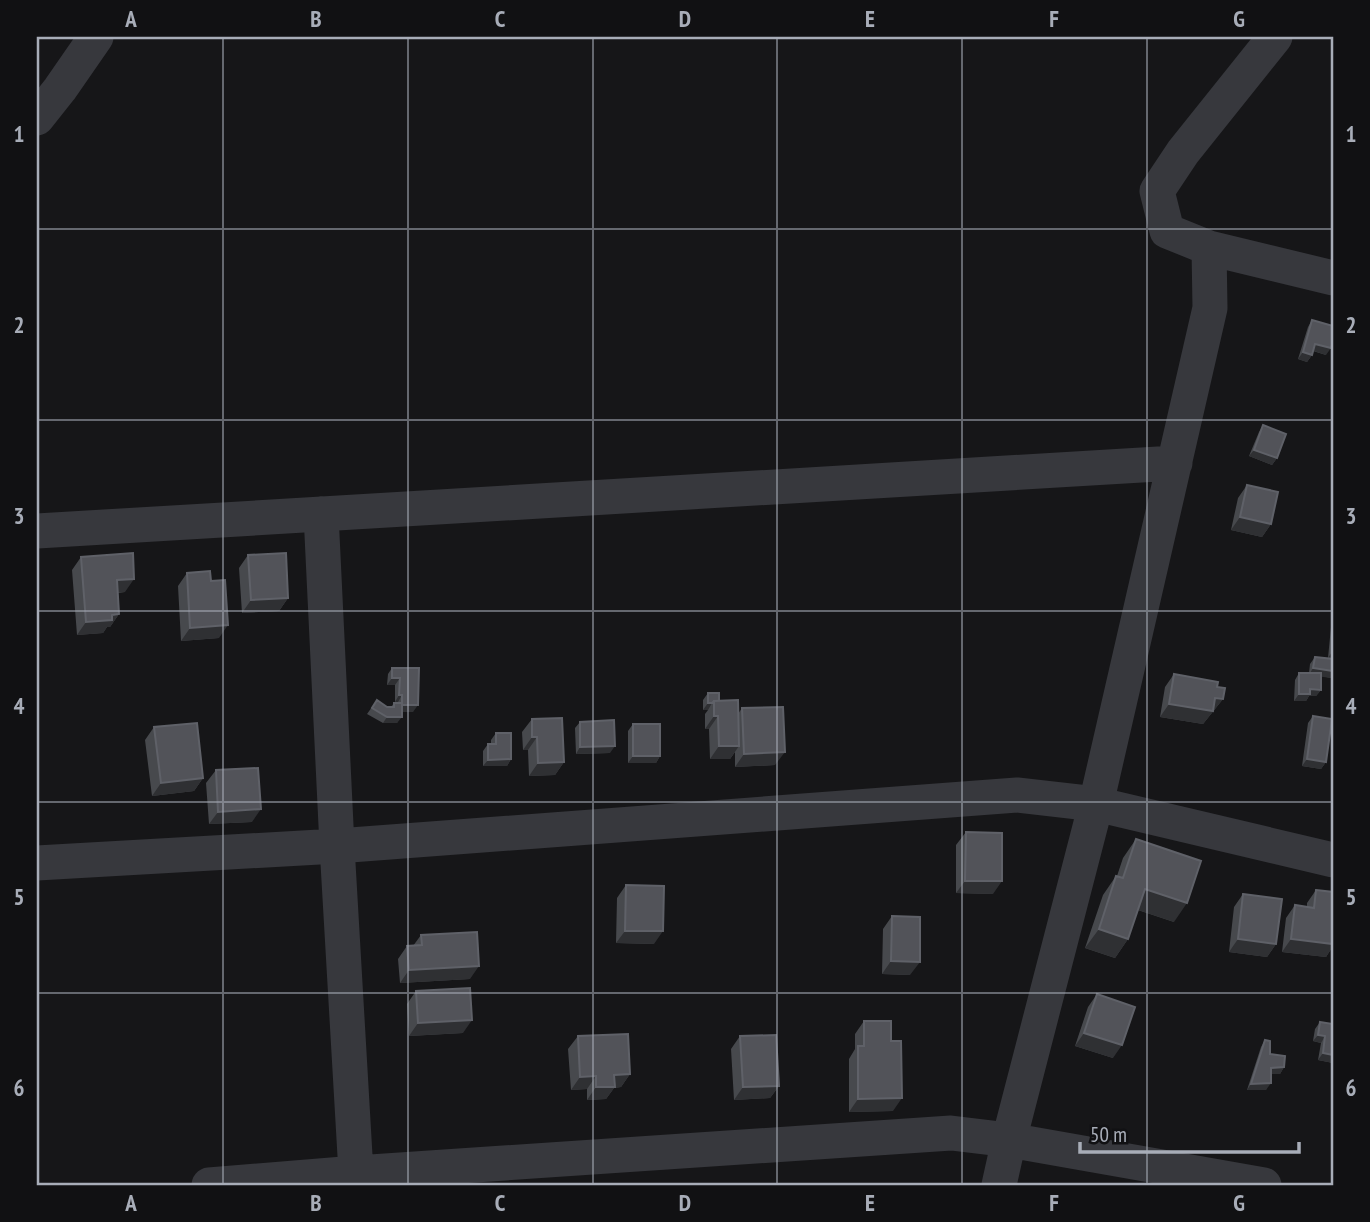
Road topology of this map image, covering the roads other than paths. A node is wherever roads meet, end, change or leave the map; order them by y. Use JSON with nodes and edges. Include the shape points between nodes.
{"nodes":[{"id":1,"x":96,"y":37,"type":"edge"},
{"id":2,"x":1275,"y":37,"type":"edge"},
{"id":3,"x":37,"y":118,"type":"edge"},
{"id":4,"x":1209,"y":248,"type":"junction"},
{"id":5,"x":1333,"y":278,"type":"edge"},
{"id":6,"x":1175,"y":463,"type":"junction"},
{"id":7,"x":321,"y":514,"type":"junction"},
{"id":8,"x":37,"y":531,"type":"edge"},
{"id":9,"x":1096,"y":804,"type":"junction"},
{"id":10,"x":337,"y":846,"type":"junction"},
{"id":11,"x":1333,"y":860,"type":"edge"},
{"id":12,"x":37,"y":863,"type":"edge"},
{"id":13,"x":1009,"y":1140,"type":"junction"},
{"id":14,"x":355,"y":1179,"type":"edge"},
{"id":15,"x":209,"y":1185,"type":"edge"},
{"id":16,"x":999,"y":1185,"type":"edge"},
{"id":17,"x":1264,"y":1185,"type":"edge"}],
"edges":[{"from":1,"to":3,"type":"street"},
{"from":2,"to":4,"type":"street","via":[[1157,191],[1167,231]]},
{"from":4,"to":5,"type":"street"},
{"from":4,"to":6,"type":"street","via":[[1210,308]]},
{"from":6,"to":7,"type":"street"},
{"from":6,"to":9,"type":"street"},
{"from":7,"to":8,"type":"street"},
{"from":7,"to":10,"type":"street"},
{"from":9,"to":10,"type":"street","via":[[1017,795]]},
{"from":9,"to":11,"type":"street"},
{"from":9,"to":13,"type":"street"},
{"from":10,"to":12,"type":"street"},
{"from":10,"to":14,"type":"street"},
{"from":13,"to":14,"type":"street","via":[[951,1133]]},
{"from":13,"to":16,"type":"street"},
{"from":13,"to":17,"type":"street"},
{"from":14,"to":15,"type":"street"}]}
